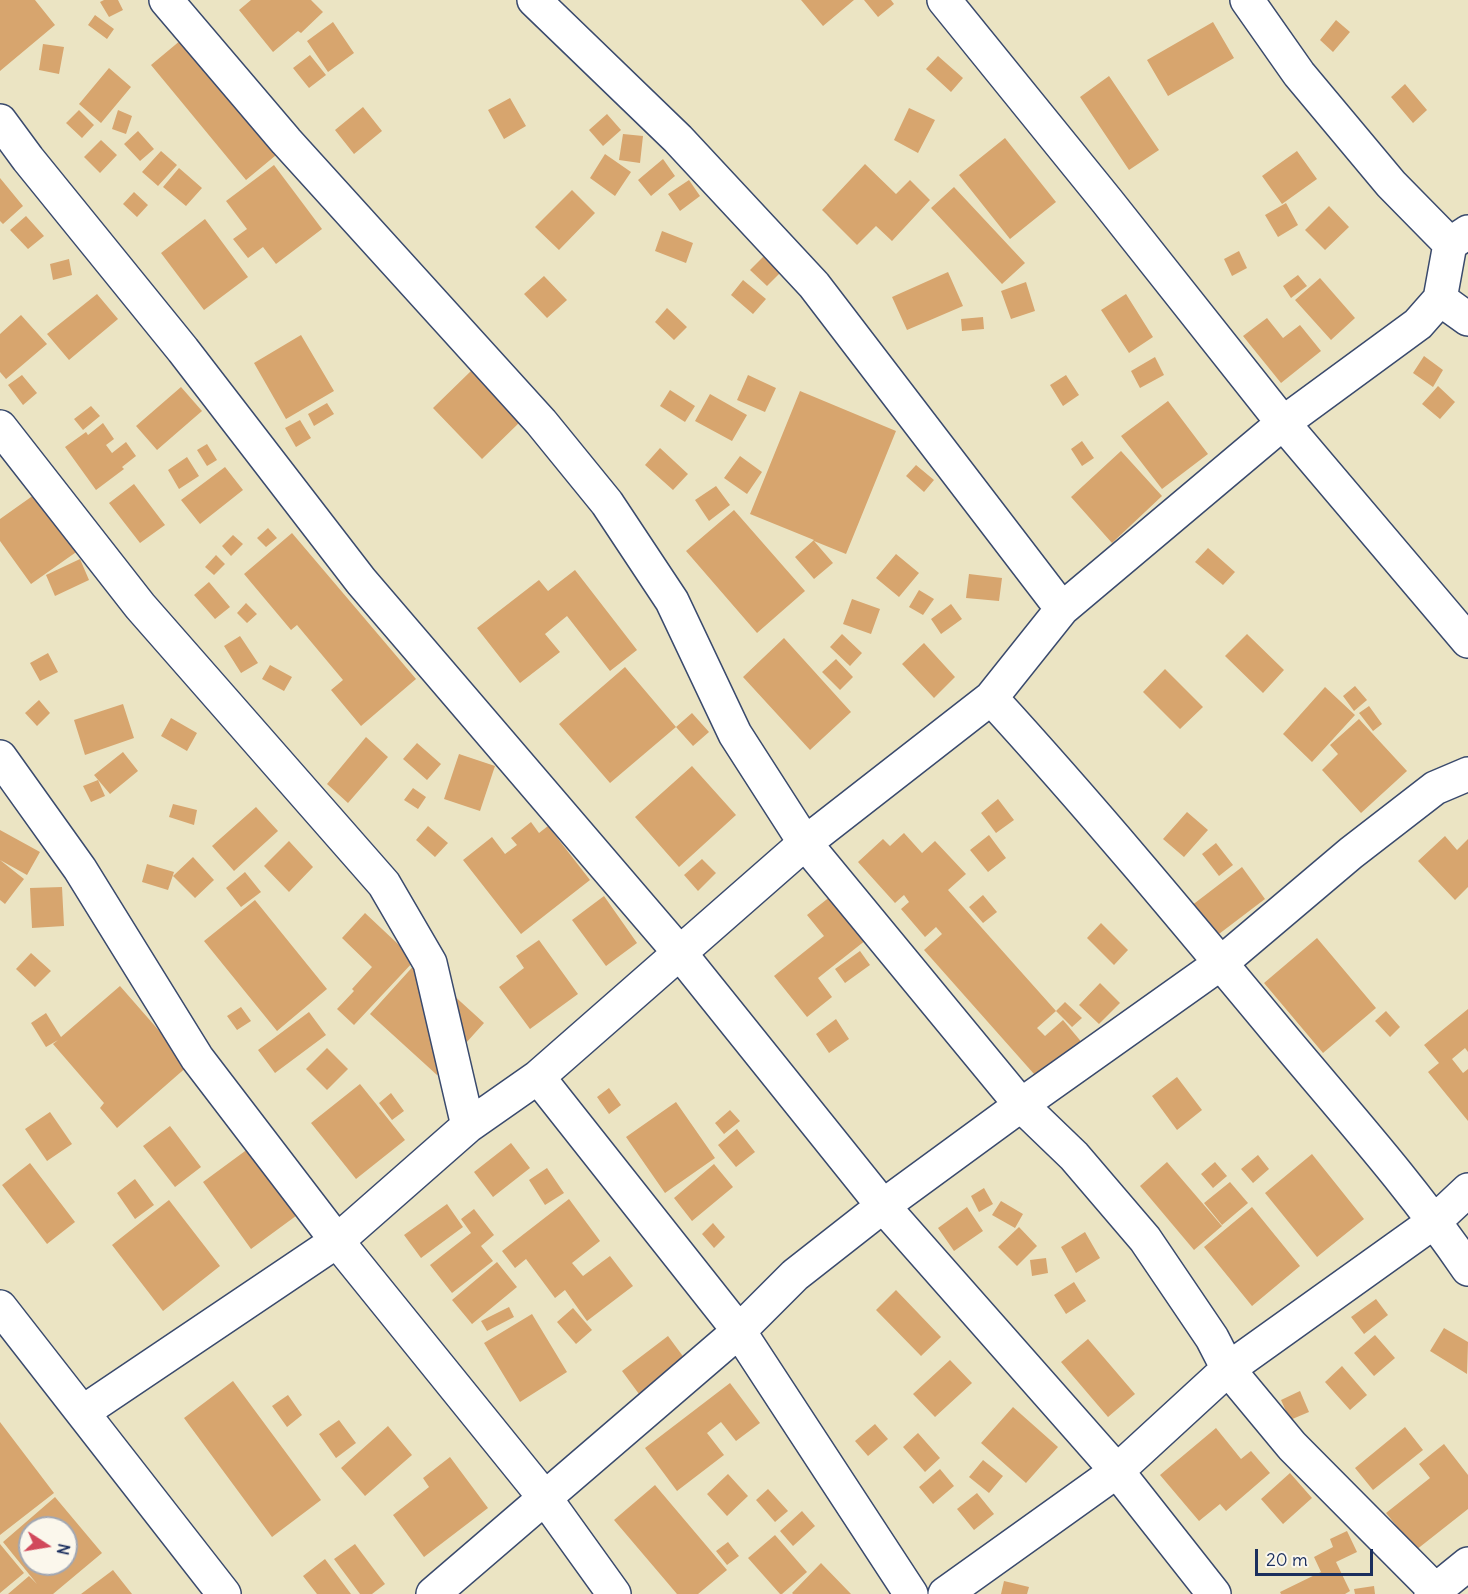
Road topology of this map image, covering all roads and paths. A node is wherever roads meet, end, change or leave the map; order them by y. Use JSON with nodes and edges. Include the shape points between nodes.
{"nodes":[{"id":1,"x":166,"y":0,"type":"edge"},
{"id":2,"x":534,"y":0,"type":"edge"},
{"id":3,"x":944,"y":0,"type":"edge"},
{"id":4,"x":1247,"y":0,"type":"edge"},
{"id":5,"x":0,"y":121,"type":"edge"},
{"id":6,"x":1459,"y":238,"type":"edge"},
{"id":7,"x":1440,"y":299,"type":"junction"},
{"id":8,"x":1468,"y":319,"type":"edge"},
{"id":9,"x":1283,"y":423,"type":"junction"},
{"id":10,"x":0,"y":427,"type":"edge"},
{"id":11,"x":1062,"y":609,"type":"junction"},
{"id":12,"x":1468,"y":641,"type":"edge"},
{"id":13,"x":991,"y":698,"type":"junction"},
{"id":14,"x":0,"y":757,"type":"edge"},
{"id":15,"x":1468,"y":774,"type":"edge"},
{"id":16,"x":805,"y":843,"type":"junction"},
{"id":17,"x":679,"y":952,"type":"junction"},
{"id":18,"x":1221,"y":963,"type":"junction"},
{"id":19,"x":538,"y":1077,"type":"junction"},
{"id":20,"x":1021,"y":1105,"type":"junction"},
{"id":21,"x":468,"y":1126,"type":"junction"},
{"id":22,"x":1468,"y":1190,"type":"edge"},
{"id":23,"x":883,"y":1206,"type":"junction"},
{"id":24,"x":1435,"y":1221,"type":"junction"},
{"id":25,"x":337,"y":1241,"type":"junction"},
{"id":26,"x":1468,"y":1269,"type":"edge"},
{"id":27,"x":0,"y":1307,"type":"edge"},
{"id":28,"x":739,"y":1331,"type":"junction"},
{"id":29,"x":1228,"y":1369,"type":"junction"},
{"id":30,"x":83,"y":1412,"type":"junction"},
{"id":31,"x":1118,"y":1471,"type":"junction"},
{"id":32,"x":545,"y":1498,"type":"junction"},
{"id":33,"x":1468,"y":1564,"type":"edge"},
{"id":34,"x":1435,"y":1593,"type":"edge"},
{"id":35,"x":224,"y":1594,"type":"edge"},
{"id":36,"x":433,"y":1594,"type":"edge"},
{"id":37,"x":614,"y":1594,"type":"edge"},
{"id":38,"x":911,"y":1594,"type":"edge"},
{"id":39,"x":945,"y":1594,"type":"edge"},
{"id":40,"x":1214,"y":1594,"type":"edge"}],
"edges":[{"from":1,"to":16,"type":"main road","via":[[286,141],[541,422],[607,503],[672,601],[735,734]]},
{"from":2,"to":11,"type":"main road","via":[[678,140],[814,285]]},
{"from":3,"to":9,"type":"main road"},
{"from":4,"to":6,"type":"main road","via":[[1299,74],[1391,184]]},
{"from":5,"to":17,"type":"main road","via":[[361,581]]},
{"from":6,"to":7,"type":"main road"},
{"from":7,"to":8,"type":"main road"},
{"from":7,"to":9,"type":"main road","via":[[1418,324]]},
{"from":9,"to":11,"type":"main road"},
{"from":9,"to":12,"type":"main road"},
{"from":10,"to":21,"type":"main road","via":[[140,606],[384,884],[430,963]]},
{"from":11,"to":13,"type":"main road"},
{"from":13,"to":16,"type":"main road"},
{"from":13,"to":18,"type":"main road"},
{"from":14,"to":25,"type":"main road","via":[[80,869],[197,1058]]},
{"from":15,"to":18,"type":"main road","via":[[1435,788]]},
{"from":16,"to":17,"type":"main road"},
{"from":16,"to":20,"type":"main road"},
{"from":17,"to":19,"type":"main road"},
{"from":17,"to":23,"type":"main road"},
{"from":18,"to":20,"type":"main road"},
{"from":18,"to":24,"type":"main road"},
{"from":19,"to":21,"type":"main road"},
{"from":19,"to":28,"type":"main road"},
{"from":20,"to":23,"type":"main road"},
{"from":20,"to":29,"type":"main road","via":[[1074,1156],[1146,1239],[1212,1338]]},
{"from":21,"to":25,"type":"main road"},
{"from":22,"to":24,"type":"main road"},
{"from":23,"to":28,"type":"main road","via":[[795,1275]]},
{"from":23,"to":31,"type":"main road"},
{"from":24,"to":26,"type":"main road"},
{"from":24,"to":29,"type":"main road"},
{"from":25,"to":30,"type":"main road"},
{"from":25,"to":32,"type":"main road"},
{"from":27,"to":30,"type":"main road"},
{"from":28,"to":32,"type":"main road"},
{"from":28,"to":38,"type":"main road"},
{"from":29,"to":31,"type":"main road"},
{"from":29,"to":34,"type":"main road","via":[[1292,1446]]},
{"from":30,"to":35,"type":"main road"},
{"from":31,"to":39,"type":"main road"},
{"from":31,"to":40,"type":"main road"},
{"from":32,"to":36,"type":"main road"},
{"from":32,"to":37,"type":"main road"},
{"from":33,"to":34,"type":"main road"}]}
